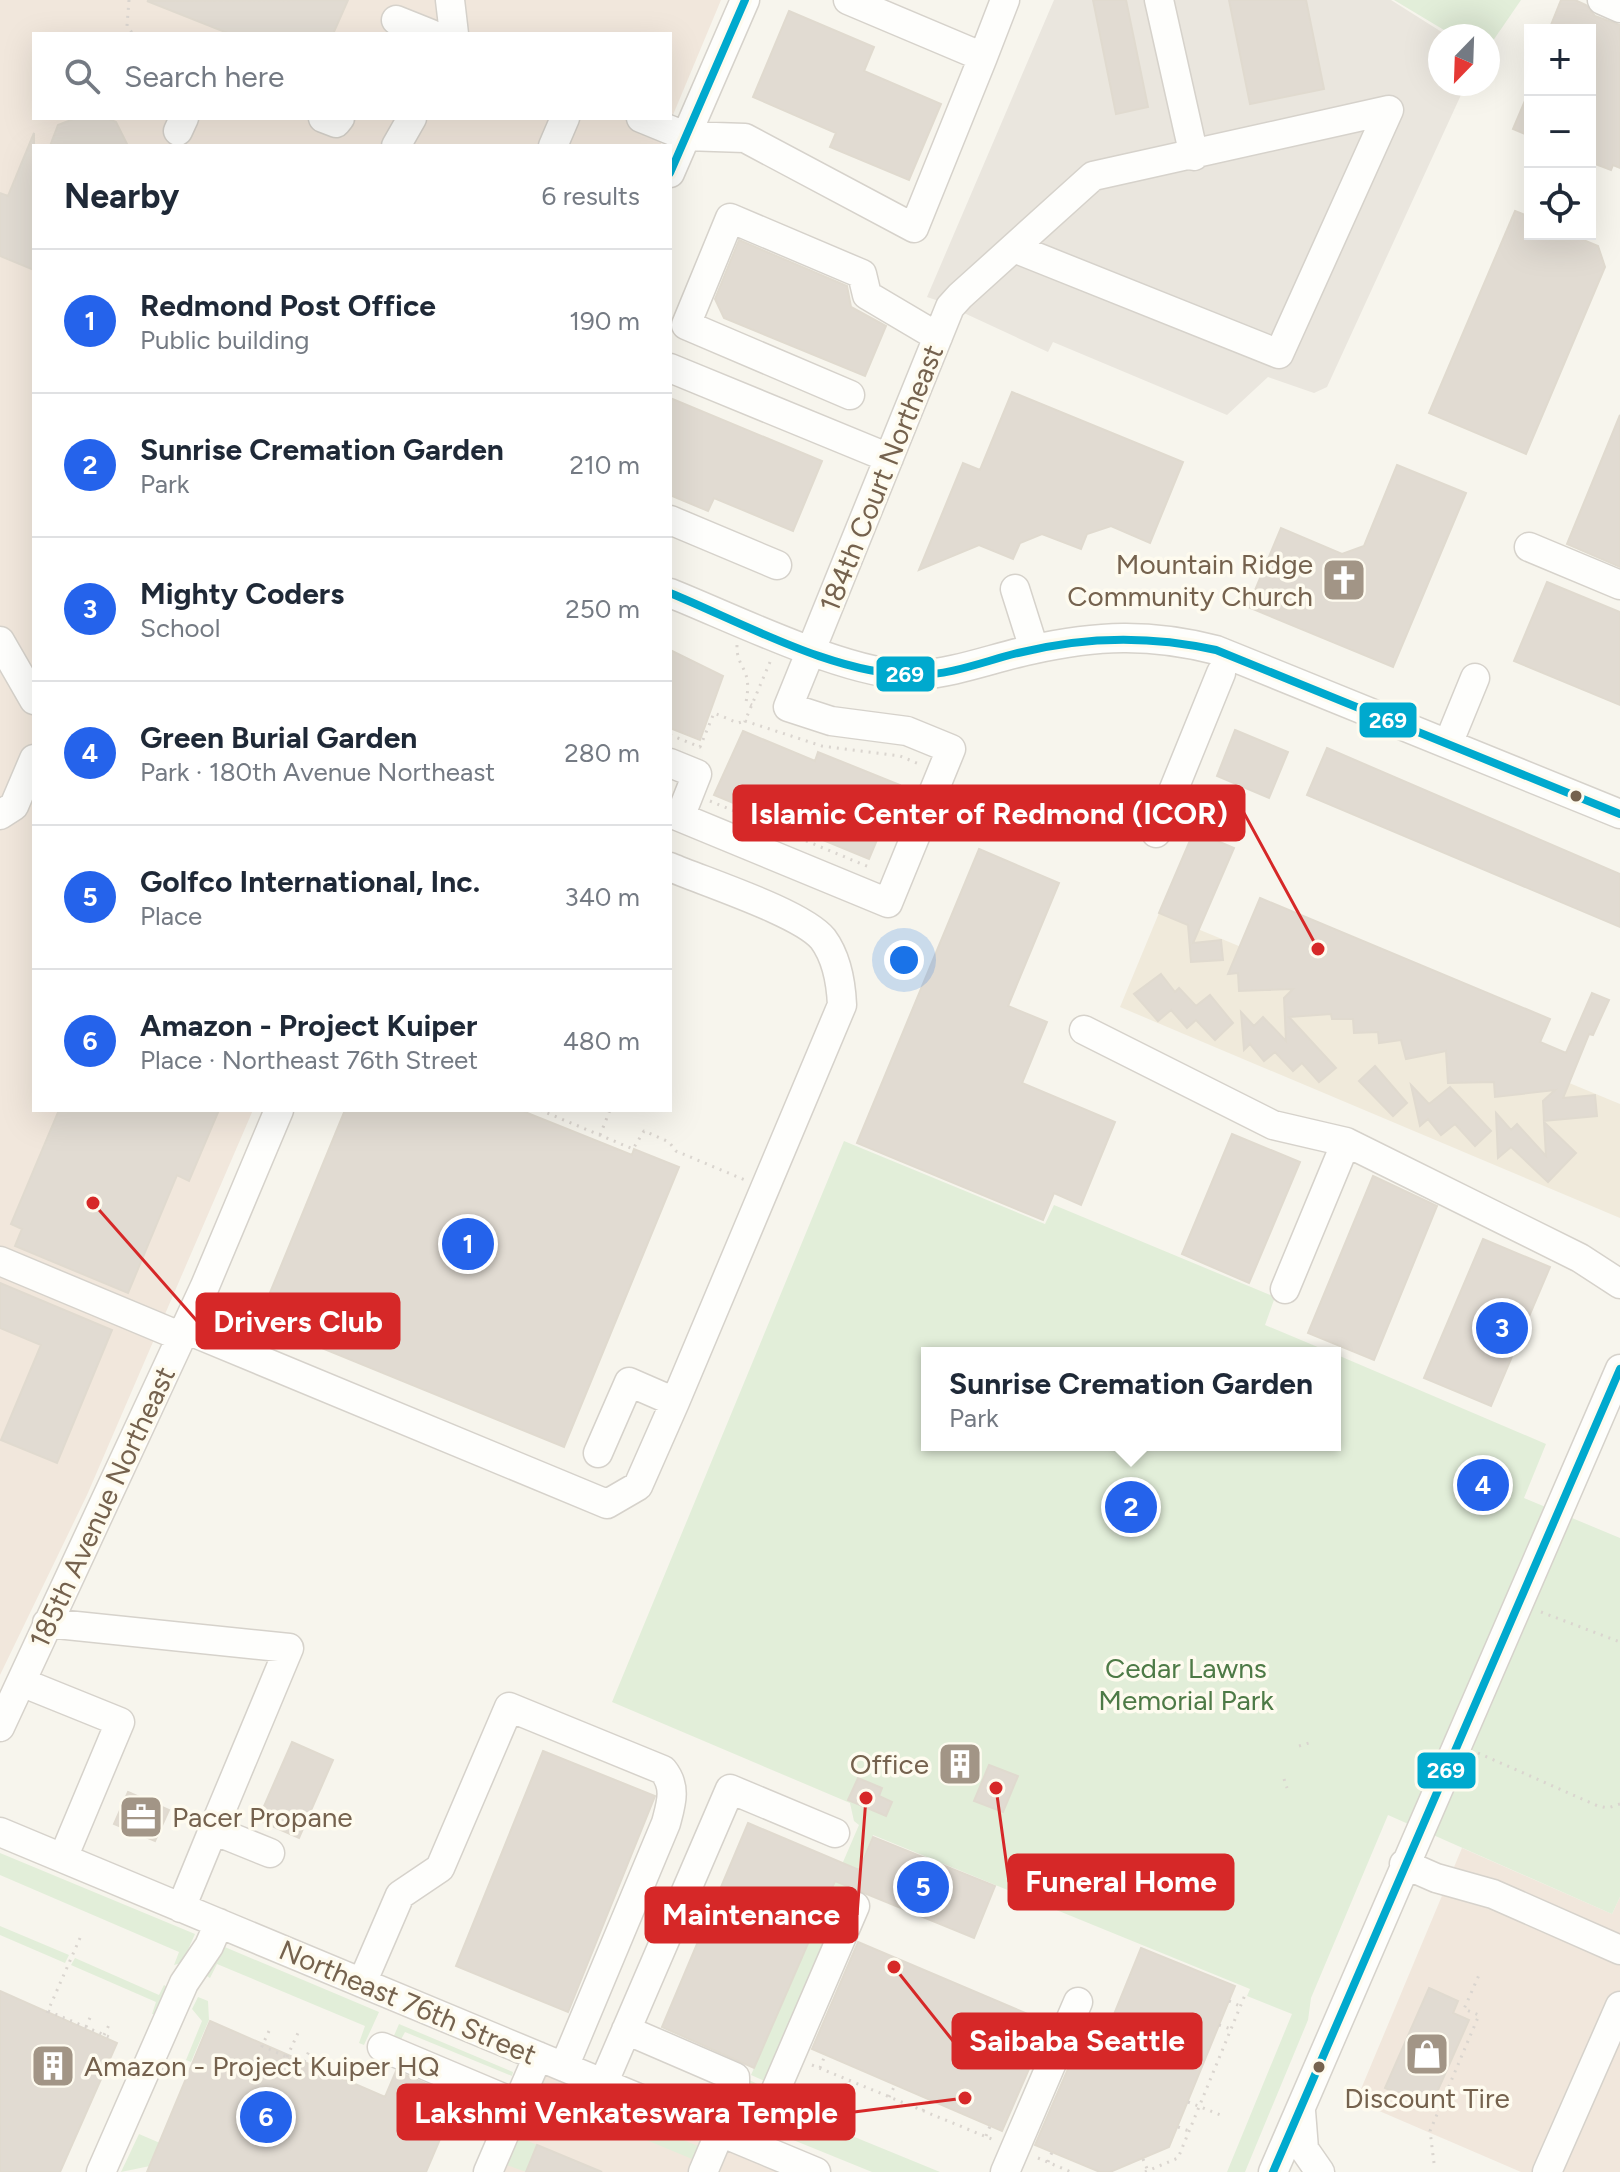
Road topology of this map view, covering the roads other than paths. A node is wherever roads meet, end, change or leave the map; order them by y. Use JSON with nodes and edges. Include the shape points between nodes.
{"nodes":[{"id":1,"x":450,"y":0,"type":"edge"},
{"id":2,"x":745,"y":0,"type":"edge"},
{"id":3,"x":848,"y":0,"type":"edge"},
{"id":4,"x":1005,"y":0,"type":"edge"},
{"id":5,"x":1159,"y":0,"type":"edge"},
{"id":6,"x":1602,"y":0,"type":"edge"},
{"id":7,"x":1620,"y":8,"type":"edge"},
{"id":8,"x":394,"y":18,"type":"edge"},
{"id":9,"x":426,"y":32,"type":"edge"},
{"id":10,"x":454,"y":32,"type":"edge"},
{"id":11,"x":983,"y":57,"type":"junction"},
{"id":12,"x":411,"y":120,"type":"edge"},
{"id":13,"x":564,"y":120,"type":"edge"},
{"id":14,"x":646,"y":120,"type":"edge"},
{"id":15,"x":685,"y":136,"type":"junction"},
{"id":16,"x":397,"y":144,"type":"edge"},
{"id":17,"x":554,"y":144,"type":"edge"},
{"id":18,"x":1194,"y":156,"type":"junction"},
{"id":19,"x":672,"y":168,"type":"edge"},
{"id":20,"x":1014,"y":248,"type":"junction"},
{"id":21,"x":678,"y":321,"type":"edge"},
{"id":22,"x":938,"y":337,"type":"junction"},
{"id":23,"x":672,"y":369,"type":"edge"},
{"id":24,"x":850,"y":395,"type":"dead end"},
{"id":25,"x":889,"y":458,"type":"junction"},
{"id":26,"x":672,"y":521,"type":"edge"},
{"id":27,"x":1529,"y":547,"type":"dead end"},
{"id":28,"x":777,"y":565,"type":"dead end"},
{"id":29,"x":1620,"y":585,"type":"edge"},
{"id":30,"x":1015,"y":589,"type":"dead end"},
{"id":31,"x":672,"y":594,"type":"edge"},
{"id":32,"x":0,"y":641,"type":"edge"},
{"id":33,"x":812,"y":649,"type":"junction"},
{"id":34,"x":1034,"y":649,"type":"junction"},
{"id":35,"x":1221,"y":673,"type":"dead end"},
{"id":36,"x":1475,"y":678,"type":"dead end"},
{"id":37,"x":32,"y":697,"type":"edge"},
{"id":38,"x":1448,"y":744,"type":"junction"},
{"id":39,"x":32,"y":764,"type":"edge"},
{"id":40,"x":672,"y":764,"type":"edge"},
{"id":41,"x":1620,"y":814,"type":"edge"},
{"id":42,"x":0,"y":815,"type":"edge"},
{"id":43,"x":675,"y":815,"type":"edge"},
{"id":44,"x":1156,"y":833,"type":"dead end"},
{"id":45,"x":672,"y":868,"type":"edge"},
{"id":46,"x":1084,"y":1030,"type":"dead end"},
{"id":47,"x":278,"y":1112,"type":"edge"},
{"id":48,"x":1346,"y":1142,"type":"junction"},
{"id":49,"x":0,"y":1261,"type":"edge"},
{"id":50,"x":1620,"y":1284,"type":"edge"},
{"id":51,"x":1285,"y":1289,"type":"dead end"},
{"id":52,"x":184,"y":1333,"type":"junction"},
{"id":53,"x":1620,"y":1369,"type":"edge"},
{"id":54,"x":675,"y":1402,"type":"junction"},
{"id":55,"x":598,"y":1453,"type":"dead end"},
{"id":56,"x":47,"y":1623,"type":"junction"},
{"id":57,"x":21,"y":1682,"type":"junction"},
{"id":58,"x":0,"y":1727,"type":"edge"},
{"id":59,"x":213,"y":1830,"type":"junction"},
{"id":60,"x":0,"y":1832,"type":"edge"},
{"id":61,"x":835,"y":1833,"type":"dead end"},
{"id":62,"x":270,"y":1853,"type":"dead end"},
{"id":63,"x":63,"y":1858,"type":"junction"},
{"id":64,"x":1404,"y":1864,"type":"junction"},
{"id":65,"x":855,"y":1906,"type":"dead end"},
{"id":66,"x":181,"y":1908,"type":"junction"},
{"id":67,"x":219,"y":1923,"type":"junction"},
{"id":68,"x":1620,"y":1950,"type":"edge"},
{"id":69,"x":362,"y":1983,"type":"junction"},
{"id":70,"x":1078,"y":2002,"type":"dead end"},
{"id":71,"x":1620,"y":2006,"type":"edge"},
{"id":72,"x":626,"y":2030,"type":"junction"},
{"id":73,"x":382,"y":2047,"type":"dead end"},
{"id":74,"x":538,"y":2056,"type":"junction"},
{"id":75,"x":564,"y":2067,"type":"junction"},
{"id":76,"x":603,"y":2084,"type":"junction"},
{"id":77,"x":517,"y":2104,"type":"junction"},
{"id":78,"x":1301,"y":2106,"type":"junction"},
{"id":79,"x":718,"y":2131,"type":"junction"},
{"id":80,"x":752,"y":2145,"type":"junction"},
{"id":81,"x":1005,"y":2158,"type":"edge"},
{"id":82,"x":101,"y":2172,"type":"edge"},
{"id":83,"x":488,"y":2172,"type":"edge"},
{"id":84,"x":703,"y":2172,"type":"edge"},
{"id":85,"x":816,"y":2172,"type":"edge"},
{"id":86,"x":1273,"y":2172,"type":"edge"},
{"id":87,"x":1320,"y":2172,"type":"edge"},
{"id":88,"x":1547,"y":2172,"type":"edge"}],
"edges":[{"from":1,"to":10,"type":"street"},
{"from":2,"to":15,"type":"street"},
{"from":3,"to":11,"type":"street"},
{"from":4,"to":11,"type":"street"},
{"from":5,"to":18,"type":"street"},
{"from":6,"to":7,"type":"street"},
{"from":8,"to":9,"type":"street"},
{"from":11,"to":15,"type":"street","via":[[914,228],[745,138]]},
{"from":12,"to":16,"type":"street"},
{"from":13,"to":17,"type":"street"},
{"from":14,"to":15,"type":"street"},
{"from":15,"to":19,"type":"street"},
{"from":18,"to":20,"type":"street","via":[[1093,176]]},
{"from":18,"to":20,"type":"street","via":[[1389,110],[1279,354]]},
{"from":20,"to":22,"type":"street","name":"184th Court Northeast","via":[[950,307]]},
{"from":21,"to":22,"type":"street","via":[[730,218],[862,274],[867,295]]},
{"from":21,"to":24,"type":"street"},
{"from":22,"to":25,"type":"street","name":"184th Court Northeast"},
{"from":23,"to":25,"type":"street"},
{"from":25,"to":33,"type":"street","name":"184th Court Northeast"},
{"from":26,"to":28,"type":"street"},
{"from":27,"to":29,"type":"street"},
{"from":30,"to":34,"type":"street"},
{"from":31,"to":33,"type":"street"},
{"from":32,"to":37,"type":"street"},
{"from":33,"to":34,"type":"street","via":[[863,667],[918,675]]},
{"from":33,"to":43,"type":"street","name":"184th Court Northeast","via":[[788,707],[831,721],[907,731],[951,749],[888,903]]},
{"from":34,"to":38,"type":"street","via":[[1123,636],[1169,638],[1216,650]]},
{"from":35,"to":44,"type":"street"},
{"from":36,"to":38,"type":"street"},
{"from":38,"to":41,"type":"street"},
{"from":39,"to":42,"type":"street","via":[[14,806]]},
{"from":40,"to":43,"type":"street","via":[[697,774]]},
{"from":45,"to":54,"type":"street","via":[[802,922],[822,938],[835,961],[842,1005]]},
{"from":46,"to":48,"type":"street","via":[[1273,1125]]},
{"from":47,"to":52,"type":"street","name":"185th Avenue Northeast"},
{"from":48,"to":50,"type":"street","via":[[1580,1258]]},
{"from":48,"to":51,"type":"street"},
{"from":49,"to":52,"type":"street"},
{"from":52,"to":54,"type":"street","via":[[607,1504],[638,1486]]},
{"from":52,"to":56,"type":"street","name":"185th Avenue Northeast"},
{"from":53,"to":64,"type":"street"},
{"from":54,"to":55,"type":"street","via":[[629,1382]]},
{"from":56,"to":57,"type":"street","name":"185th Avenue Northeast"},
{"from":56,"to":59,"type":"street","via":[[289,1648]]},
{"from":57,"to":58,"type":"street","name":"185th Avenue Northeast"},
{"from":57,"to":63,"type":"street","via":[[120,1722]]},
{"from":59,"to":62,"type":"street"},
{"from":59,"to":66,"type":"street"},
{"from":60,"to":63,"type":"street","name":"Northeast 76th Street"},
{"from":61,"to":72,"type":"street","via":[[730,1789]]},
{"from":63,"to":66,"type":"street","name":"Northeast 76th Street"},
{"from":64,"to":68,"type":"street","via":[[1493,1894]]},
{"from":64,"to":78,"type":"street"},
{"from":65,"to":80,"type":"street"},
{"from":66,"to":67,"type":"street","name":"Northeast 76th Street"},
{"from":67,"to":69,"type":"street","name":"Northeast 76th Street"},
{"from":67,"to":82,"type":"street","via":[[184,1983]]},
{"from":69,"to":74,"type":"street","name":"Northeast 76th Street"},
{"from":69,"to":75,"type":"street","via":[[400,1895],[440,1868],[509,1707],[663,1770],[673,1797],[666,1823]]},
{"from":70,"to":81,"type":"street"},
{"from":71,"to":88,"type":"street"},
{"from":72,"to":76,"type":"street"},
{"from":72,"to":79,"type":"street","via":[[735,2077]]},
{"from":73,"to":77,"type":"street"},
{"from":74,"to":75,"type":"street","name":"Northeast 76th Street"},
{"from":74,"to":77,"type":"street"},
{"from":75,"to":76,"type":"street","name":"Northeast 76th Street"},
{"from":76,"to":79,"type":"street","name":"Northeast 76th Street"},
{"from":77,"to":83,"type":"street"},
{"from":78,"to":86,"type":"street"},
{"from":78,"to":87,"type":"street","via":[[1301,2140]]},
{"from":79,"to":80,"type":"street","name":"Northeast 76th Street"},
{"from":79,"to":84,"type":"street"},
{"from":80,"to":85,"type":"street","name":"Northeast 76th Street"}]}
